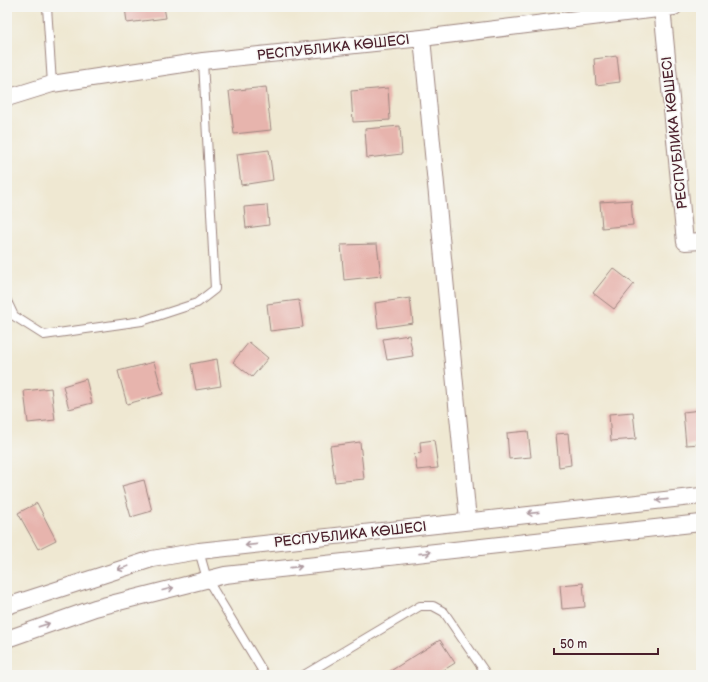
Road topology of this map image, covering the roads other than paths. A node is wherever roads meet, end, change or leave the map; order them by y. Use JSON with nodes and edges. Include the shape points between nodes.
{"nodes":[{"id":1,"x":47,"y":7,"type":"edge"},
{"id":2,"x":666,"y":8,"type":"edge"},
{"id":3,"x":422,"y":38,"type":"junction"},
{"id":4,"x":203,"y":61,"type":"junction"},
{"id":5,"x":52,"y":84,"type":"junction"},
{"id":6,"x":7,"y":98,"type":"edge"},
{"id":7,"x":701,"y":241,"type":"edge"},
{"id":8,"x":7,"y":301,"type":"edge"},
{"id":9,"x":701,"y":496,"type":"edge"},
{"id":10,"x":468,"y":520,"type":"junction"},
{"id":11,"x":701,"y":523,"type":"edge"},
{"id":12,"x":199,"y":551,"type":"junction"},
{"id":13,"x":207,"y":579,"type":"junction"},
{"id":14,"x":7,"y":606,"type":"edge"},
{"id":15,"x":7,"y":639,"type":"edge"},
{"id":16,"x":484,"y":674,"type":"edge"},
{"id":17,"x":265,"y":675,"type":"edge"},
{"id":18,"x":304,"y":675,"type":"edge"}],
"edges":[{"from":1,"to":5,"type":"lane"},
{"from":2,"to":3,"type":"street","name":"РЕСПУБЛИКА КӨШЕСІ"},
{"from":2,"to":7,"type":"street","name":"РЕСПУБЛИКА КӨШЕСІ","via":[[685,242]]},
{"from":3,"to":4,"type":"street","name":"РЕСПУБЛИКА КӨШЕСІ"},
{"from":3,"to":10,"type":"street"},
{"from":4,"to":5,"type":"street","name":"РЕСПУБЛИКА КӨШЕСІ"},
{"from":4,"to":8,"type":"lane","via":[[215,288],[197,303],[142,321],[44,335],[14,316]]},
{"from":5,"to":6,"type":"street","name":"РЕСПУБЛИКА КӨШЕСІ"},
{"from":9,"to":10,"type":"street","name":"РЕСПУБЛИКА КӨШЕСІ","one_way":true},
{"from":10,"to":12,"type":"street","name":"РЕСПУБЛИКА КӨШЕСІ","one_way":true},
{"from":13,"to":11,"type":"street","one_way":true,"via":[[225,574]]},
{"from":12,"to":13,"type":"lane"},
{"from":12,"to":14,"type":"street","name":"РЕСПУБЛИКА КӨШЕСІ","one_way":true,"via":[[152,559]]},
{"from":15,"to":13,"type":"street","one_way":true,"via":[[95,608]]},
{"from":13,"to":17,"type":"lane"},
{"from":16,"to":18,"type":"lane","via":[[444,612],[433,606],[420,606]]}]}
